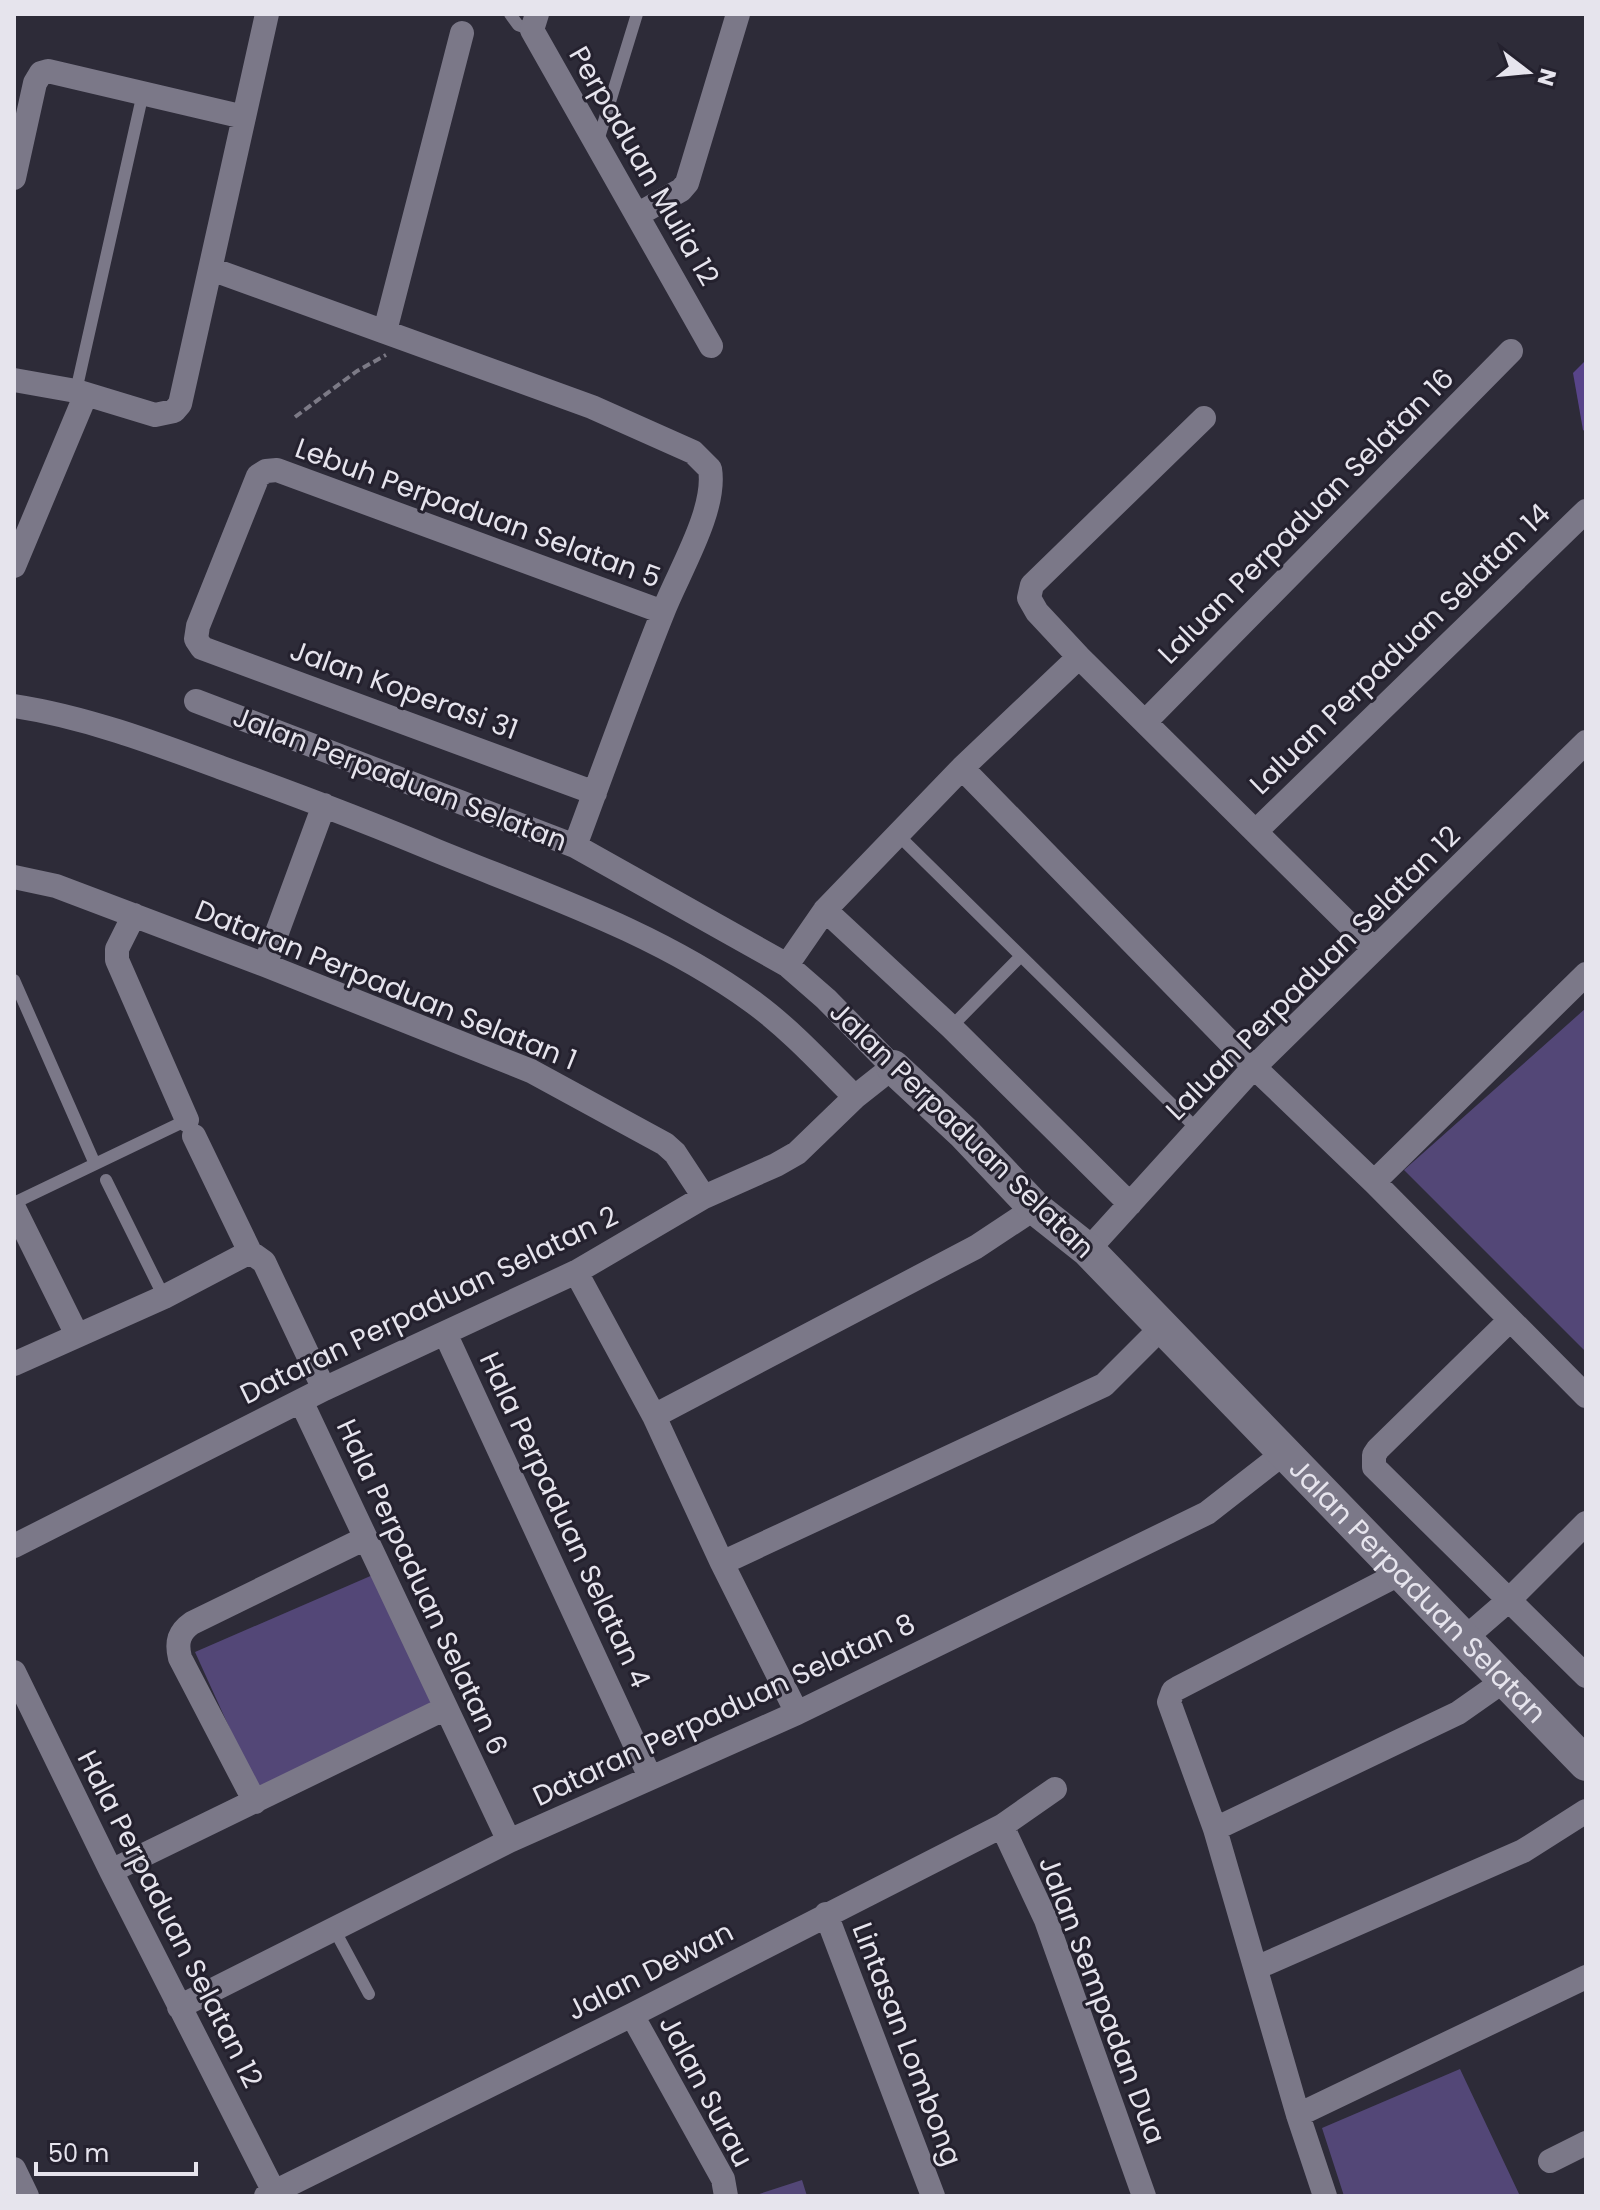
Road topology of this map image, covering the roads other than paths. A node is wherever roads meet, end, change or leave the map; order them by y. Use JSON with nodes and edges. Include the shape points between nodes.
{"nodes":[{"id":1,"x":267,"y":14,"type":"edge"},
{"id":2,"x":510,"y":14,"type":"edge"},
{"id":3,"x":637,"y":14,"type":"edge"},
{"id":4,"x":738,"y":14,"type":"edge"},
{"id":5,"x":534,"y":22,"type":"edge"},
{"id":6,"x":462,"y":33,"type":"dead end"},
{"id":7,"x":143,"y":93,"type":"junction"},
{"id":8,"x":244,"y":117,"type":"junction"},
{"id":9,"x":597,"y":144,"type":"junction"},
{"id":10,"x":14,"y":178,"type":"edge"},
{"id":11,"x":637,"y":215,"type":"junction"},
{"id":12,"x":211,"y":269,"type":"junction"},
{"id":13,"x":385,"y":331,"type":"junction"},
{"id":14,"x":711,"y":346,"type":"dead end"},
{"id":15,"x":1511,"y":351,"type":"dead end"},
{"id":16,"x":14,"y":380,"type":"edge"},
{"id":17,"x":81,"y":392,"type":"junction"},
{"id":18,"x":1204,"y":418,"type":"dead end"},
{"id":19,"x":1586,"y":511,"type":"edge"},
{"id":20,"x":14,"y":566,"type":"edge"},
{"id":21,"x":663,"y":612,"type":"junction"},
{"id":22,"x":196,"y":639,"type":"joint"},
{"id":23,"x":1079,"y":657,"type":"junction"},
{"id":24,"x":196,"y":701,"type":"dead end"},
{"id":25,"x":14,"y":706,"type":"edge"},
{"id":26,"x":1145,"y":722,"type":"junction"},
{"id":27,"x":1586,"y":742,"type":"edge"},
{"id":28,"x":962,"y":768,"type":"junction"},
{"id":29,"x":595,"y":793,"type":"junction"},
{"id":30,"x":324,"y":805,"type":"junction"},
{"id":31,"x":1256,"y":831,"type":"junction"},
{"id":32,"x":897,"y":834,"type":"junction"},
{"id":33,"x":575,"y":846,"type":"junction"},
{"id":34,"x":14,"y":877,"type":"edge"},
{"id":35,"x":825,"y":910,"type":"junction"},
{"id":36,"x":134,"y":915,"type":"junction"},
{"id":37,"x":1374,"y":949,"type":"junction"},
{"id":38,"x":1021,"y":956,"type":"junction"},
{"id":39,"x":265,"y":965,"type":"junction"},
{"id":40,"x":787,"y":965,"type":"junction"},
{"id":41,"x":1586,"y":974,"type":"edge"},
{"id":42,"x":14,"y":980,"type":"edge"},
{"id":43,"x":951,"y":1027,"type":"junction"},
{"id":44,"x":893,"y":1067,"type":"junction"},
{"id":45,"x":1254,"y":1067,"type":"junction"},
{"id":46,"x":855,"y":1097,"type":"junction"},
{"id":47,"x":190,"y":1128,"type":"junction"},
{"id":48,"x":1198,"y":1130,"type":"junction"},
{"id":49,"x":95,"y":1164,"type":"junction"},
{"id":50,"x":106,"y":1180,"type":"dead end"},
{"id":51,"x":1374,"y":1182,"type":"junction"},
{"id":52,"x":704,"y":1197,"type":"junction"},
{"id":53,"x":1130,"y":1204,"type":"junction"},
{"id":54,"x":1035,"y":1208,"type":"junction"},
{"id":55,"x":14,"y":1209,"type":"edge"},
{"id":56,"x":1088,"y":1250,"type":"junction"},
{"id":57,"x":250,"y":1252,"type":"junction"},
{"id":58,"x":576,"y":1272,"type":"junction"},
{"id":59,"x":164,"y":1297,"type":"junction"},
{"id":60,"x":1510,"y":1320,"type":"junction"},
{"id":61,"x":1162,"y":1327,"type":"junction"},
{"id":62,"x":445,"y":1333,"type":"junction"},
{"id":63,"x":77,"y":1335,"type":"junction"},
{"id":64,"x":14,"y":1364,"type":"edge"},
{"id":65,"x":324,"y":1389,"type":"junction"},
{"id":66,"x":1586,"y":1396,"type":"edge"},
{"id":67,"x":301,"y":1401,"type":"junction"},
{"id":68,"x":654,"y":1416,"type":"junction"},
{"id":69,"x":1284,"y":1453,"type":"junction"},
{"id":70,"x":1586,"y":1523,"type":"edge"},
{"id":71,"x":366,"y":1538,"type":"junction"},
{"id":72,"x":14,"y":1546,"type":"edge"},
{"id":73,"x":722,"y":1563,"type":"junction"},
{"id":74,"x":1401,"y":1573,"type":"junction"},
{"id":75,"x":1509,"y":1600,"type":"junction"},
{"id":76,"x":1464,"y":1639,"type":"junction"},
{"id":77,"x":14,"y":1672,"type":"edge"},
{"id":78,"x":1586,"y":1676,"type":"edge"},
{"id":79,"x":1505,"y":1680,"type":"junction"},
{"id":80,"x":446,"y":1708,"type":"junction"},
{"id":81,"x":797,"y":1713,"type":"junction"},
{"id":82,"x":24,"y":1716,"type":"edge"},
{"id":83,"x":1586,"y":1764,"type":"edge"},
{"id":84,"x":650,"y":1777,"type":"junction"},
{"id":85,"x":1055,"y":1789,"type":"dead end"},
{"id":86,"x":255,"y":1802,"type":"junction"},
{"id":87,"x":1586,"y":1811,"type":"edge"},
{"id":88,"x":1002,"y":1826,"type":"junction"},
{"id":89,"x":1215,"y":1829,"type":"junction"},
{"id":90,"x":509,"y":1841,"type":"junction"},
{"id":91,"x":111,"y":1871,"type":"junction"},
{"id":92,"x":826,"y":1914,"type":"junction"},
{"id":93,"x":334,"y":1929,"type":"junction"},
{"id":94,"x":1256,"y":1968,"type":"junction"},
{"id":95,"x":1586,"y":1977,"type":"edge"},
{"id":96,"x":369,"y":1994,"type":"dead end"},
{"id":97,"x":179,"y":2007,"type":"junction"},
{"id":98,"x":632,"y":2015,"type":"junction"},
{"id":99,"x":1298,"y":2115,"type":"junction"},
{"id":100,"x":1586,"y":2143,"type":"edge"},
{"id":101,"x":1550,"y":2161,"type":"dead end"},
{"id":102,"x":14,"y":2169,"type":"edge"},
{"id":103,"x":270,"y":2194,"type":"edge"},
{"id":104,"x":27,"y":2196,"type":"edge"},
{"id":105,"x":726,"y":2196,"type":"edge"},
{"id":106,"x":933,"y":2196,"type":"edge"},
{"id":107,"x":1144,"y":2196,"type":"edge"},
{"id":108,"x":1325,"y":2196,"type":"edge"}],
"edges":[{"from":1,"to":8,"type":"street"},
{"from":2,"to":5,"type":"lane","via":[[518,25]]},
{"from":3,"to":9,"type":"lane"},
{"from":4,"to":11,"type":"street","via":[[687,183]]},
{"from":5,"to":9,"type":"street","name":"Perpaduan Mulia 12"},
{"from":6,"to":13,"type":"street"},
{"from":7,"to":8,"type":"street"},
{"from":7,"to":10,"type":"street","via":[[54,71],[41,73]]},
{"from":7,"to":17,"type":"lane"},
{"from":8,"to":12,"type":"street"},
{"from":9,"to":11,"type":"street","name":"Perpaduan Mulia 12"},
{"from":11,"to":14,"type":"street","name":"Perpaduan Mulia 12"},
{"from":12,"to":13,"type":"street"},
{"from":12,"to":17,"type":"street","via":[[184,395],[174,411],[155,415]]},
{"from":13,"to":21,"type":"street","via":[[592,407],[702,459],[710,469],[711,495]]},
{"from":15,"to":26,"type":"street","name":"Laluan Perpaduan Selatan 16"},
{"from":16,"to":17,"type":"street"},
{"from":17,"to":20,"type":"street"},
{"from":18,"to":23,"type":"street","via":[[1032,585],[1029,598],[1037,612]]},
{"from":19,"to":31,"type":"street","name":"Laluan Perpaduan Selatan 14"},
{"from":21,"to":22,"type":"street","name":"Lebuh Perpaduan Selatan 5","via":[[277,470],[258,476]]},
{"from":21,"to":29,"type":"street"},
{"from":22,"to":29,"type":"street","name":"Jalan Koperasi 31","via":[[214,653]]},
{"from":23,"to":26,"type":"street"},
{"from":23,"to":28,"type":"street"},
{"from":24,"to":33,"type":"street","name":"Jalan Perpaduan Selatan"},
{"from":25,"to":30,"type":"street","via":[[149,741]]},
{"from":26,"to":31,"type":"street"},
{"from":27,"to":37,"type":"street","name":"Laluan Perpaduan Selatan 12"},
{"from":28,"to":32,"type":"street"},
{"from":28,"to":45,"type":"street"},
{"from":29,"to":33,"type":"street"},
{"from":30,"to":39,"type":"street"},
{"from":30,"to":46,"type":"street","via":[[624,927],[670,951],[753,1002]]},
{"from":31,"to":37,"type":"street"},
{"from":32,"to":35,"type":"street"},
{"from":32,"to":38,"type":"lane"},
{"from":33,"to":40,"type":"street","name":"Jalan Perpaduan Selatan"},
{"from":34,"to":36,"type":"street","name":"Dataran Perpaduan Selatan 1","via":[[56,886]]},
{"from":35,"to":40,"type":"street"},
{"from":35,"to":43,"type":"street"},
{"from":36,"to":39,"type":"street","name":"Dataran Perpaduan Selatan 1"},
{"from":36,"to":47,"type":"street","via":[[117,960]]},
{"from":37,"to":45,"type":"street","name":"Laluan Perpaduan Selatan 12"},
{"from":38,"to":43,"type":"lane"},
{"from":38,"to":48,"type":"lane"},
{"from":39,"to":52,"type":"street","name":"Dataran Perpaduan Selatan 1","via":[[531,1071],[665,1144]]},
{"from":40,"to":44,"type":"street","name":"Jalan Perpaduan Selatan"},
{"from":41,"to":51,"type":"street"},
{"from":42,"to":49,"type":"lane"},
{"from":43,"to":53,"type":"street"},
{"from":44,"to":46,"type":"street","name":"Dataran Perpaduan Selatan 2"},
{"from":44,"to":54,"type":"street","name":"Jalan Perpaduan Selatan"},
{"from":45,"to":48,"type":"street","name":"Laluan Perpaduan Selatan 12"},
{"from":45,"to":51,"type":"street"},
{"from":46,"to":52,"type":"street","name":"Dataran Perpaduan Selatan 2","via":[[797,1153]]},
{"from":47,"to":49,"type":"lane"},
{"from":47,"to":57,"type":"street"},
{"from":48,"to":53,"type":"street","name":"Laluan Perpaduan Selatan 12"},
{"from":49,"to":55,"type":"lane"},
{"from":50,"to":59,"type":"lane"},
{"from":51,"to":60,"type":"street"},
{"from":52,"to":58,"type":"street","name":"Dataran Perpaduan Selatan 2"},
{"from":53,"to":56,"type":"street","name":"Laluan Perpaduan Selatan 12"},
{"from":54,"to":56,"type":"street","name":"Jalan Perpaduan Selatan"},
{"from":54,"to":68,"type":"street","via":[[976,1247]]},
{"from":55,"to":63,"type":"street"},
{"from":56,"to":61,"type":"street","name":"Jalan Perpaduan Selatan"},
{"from":57,"to":59,"type":"street"},
{"from":57,"to":65,"type":"street","via":[[264,1262]]},
{"from":58,"to":62,"type":"street","name":"Dataran Perpaduan Selatan 2"},
{"from":58,"to":68,"type":"street"},
{"from":59,"to":63,"type":"street"},
{"from":60,"to":66,"type":"street"},
{"from":60,"to":75,"type":"street","via":[[1378,1449],[1373,1461],[1378,1472]]},
{"from":61,"to":69,"type":"street","name":"Jalan Perpaduan Selatan"},
{"from":61,"to":73,"type":"street","via":[[1104,1385]]},
{"from":62,"to":65,"type":"street","name":"Dataran Perpaduan Selatan 2"},
{"from":62,"to":84,"type":"street","name":"Hala Perpaduan Selatan 4"},
{"from":63,"to":64,"type":"street"},
{"from":65,"to":67,"type":"street","name":"Dataran Perpaduan Selatan 2"},
{"from":67,"to":71,"type":"street","name":"Hala Perpaduan Selatan 6"},
{"from":67,"to":72,"type":"street","name":"Dataran Perpaduan Selatan 2"},
{"from":68,"to":73,"type":"street"},
{"from":69,"to":74,"type":"street","name":"Jalan Perpaduan Selatan"},
{"from":69,"to":81,"type":"street","name":"Dataran Perpaduan Selatan 8","via":[[1207,1513]]},
{"from":70,"to":75,"type":"street"},
{"from":71,"to":80,"type":"street","name":"Hala Perpaduan Selatan 6"},
{"from":71,"to":86,"type":"street","via":[[192,1623],[179,1638],[180,1658]]},
{"from":73,"to":81,"type":"street"},
{"from":74,"to":76,"type":"street","name":"Jalan Perpaduan Selatan"},
{"from":74,"to":89,"type":"street","via":[[1173,1691],[1172,1716]]},
{"from":75,"to":76,"type":"street"},
{"from":75,"to":78,"type":"street"},
{"from":76,"to":79,"type":"street","name":"Jalan Perpaduan Selatan"},
{"from":77,"to":82,"type":"street","name":"Hala Perpaduan Selatan 12"},
{"from":79,"to":83,"type":"street","name":"Jalan Perpaduan Selatan"},
{"from":79,"to":89,"type":"street","via":[[1458,1713]]},
{"from":80,"to":86,"type":"street"},
{"from":80,"to":90,"type":"street","name":"Hala Perpaduan Selatan 6"},
{"from":81,"to":84,"type":"street","name":"Dataran Perpaduan Selatan 8"},
{"from":82,"to":91,"type":"street","name":"Hala Perpaduan Selatan 12"},
{"from":84,"to":90,"type":"street","name":"Dataran Perpaduan Selatan 8"},
{"from":85,"to":88,"type":"street","name":"Jalan Dewan"},
{"from":86,"to":91,"type":"street"},
{"from":87,"to":94,"type":"street","via":[[1523,1851]]},
{"from":88,"to":92,"type":"street","name":"Jalan Dewan"},
{"from":88,"to":107,"type":"street","name":"Jalan Sempadan Dua","via":[[1046,1920]]},
{"from":89,"to":94,"type":"street"},
{"from":90,"to":93,"type":"street","name":"Dataran Perpaduan Selatan 8"},
{"from":91,"to":97,"type":"street","name":"Hala Perpaduan Selatan 12"},
{"from":92,"to":98,"type":"street","name":"Jalan Dewan"},
{"from":92,"to":106,"type":"street","name":"Lintasan Lombong"},
{"from":93,"to":96,"type":"lane"},
{"from":93,"to":97,"type":"street","name":"Dataran Perpaduan Selatan 8"},
{"from":94,"to":99,"type":"street"},
{"from":95,"to":99,"type":"street"},
{"from":97,"to":103,"type":"street","name":"Hala Perpaduan Selatan 12"},
{"from":98,"to":103,"type":"street","name":"Jalan Dewan"},
{"from":98,"to":105,"type":"street","name":"Jalan Surau","via":[[723,2179]]},
{"from":99,"to":108,"type":"street"},
{"from":100,"to":101,"type":"street"},
{"from":102,"to":104,"type":"street"}]}
